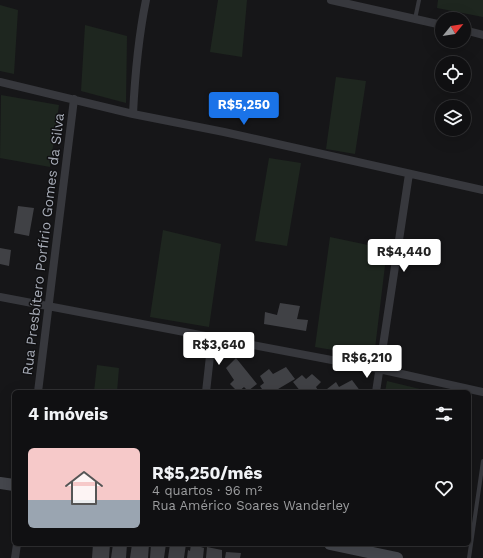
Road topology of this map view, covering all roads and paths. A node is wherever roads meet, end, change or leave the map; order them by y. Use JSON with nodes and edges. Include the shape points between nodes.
{"nodes":[{"id":1,"x":146,"y":0,"type":"edge"},
{"id":2,"x":331,"y":0,"type":"edge"},
{"id":3,"x":419,"y":0,"type":"edge"},
{"id":4,"x":415,"y":19,"type":"junction"},
{"id":5,"x":435,"y":23,"type":"edge"},
{"id":6,"x":471,"y":31,"type":"edge"},
{"id":7,"x":483,"y":34,"type":"edge"},
{"id":8,"x":0,"y":82,"type":"edge"},
{"id":9,"x":74,"y":99,"type":"junction"},
{"id":10,"x":133,"y":114,"type":"junction"},
{"id":11,"x":410,"y":174,"type":"junction"},
{"id":12,"x":483,"y":190,"type":"edge"},
{"id":13,"x":0,"y":297,"type":"edge"},
{"id":14,"x":48,"y":306,"type":"junction"},
{"id":15,"x":212,"y":338,"type":"junction"},
{"id":16,"x":379,"y":369,"type":"junction"},
{"id":17,"x":38,"y":390,"type":"edge"},
{"id":18,"x":206,"y":390,"type":"edge"},
{"id":19,"x":376,"y":390,"type":"edge"},
{"id":20,"x":483,"y":392,"type":"edge"},
{"id":21,"x":483,"y":461,"type":"edge"},
{"id":22,"x":0,"y":483,"type":"edge"},
{"id":23,"x":12,"y":485,"type":"edge"},
{"id":24,"x":471,"y":544,"type":"edge"},
{"id":25,"x":17,"y":546,"type":"edge"},
{"id":26,"x":339,"y":546,"type":"edge"},
{"id":27,"x":471,"y":546,"type":"edge"},
{"id":28,"x":356,"y":550,"type":"edge"},
{"id":29,"x":15,"y":558,"type":"edge"},
{"id":30,"x":397,"y":558,"type":"edge"},
{"id":31,"x":469,"y":558,"type":"edge"}],
"edges":[{"from":1,"to":10,"type":"street","via":[[136,57]]},
{"from":2,"to":4,"type":"street"},
{"from":3,"to":4,"type":"lane"},
{"from":4,"to":5,"type":"street"},
{"from":6,"to":7,"type":"street"},
{"from":8,"to":9,"type":"street"},
{"from":9,"to":10,"type":"street"},
{"from":9,"to":14,"type":"street","name":"Rua Presbítero Porfírio Gomes da Silva"},
{"from":10,"to":11,"type":"street"},
{"from":11,"to":12,"type":"street"},
{"from":11,"to":16,"type":"street"},
{"from":13,"to":14,"type":"street"},
{"from":14,"to":15,"type":"street"},
{"from":14,"to":17,"type":"street","name":"Rua Presbítero Porfírio Gomes da Silva"},
{"from":15,"to":16,"type":"street"},
{"from":15,"to":18,"type":"street"},
{"from":16,"to":19,"type":"street"},
{"from":16,"to":20,"type":"street"},
{"from":21,"to":24,"type":"lane"},
{"from":22,"to":23,"type":"main road"},
{"from":25,"to":29,"type":"street"},
{"from":26,"to":28,"type":"main road"},
{"from":27,"to":31,"type":"lane"},
{"from":28,"to":30,"type":"main road"}]}
